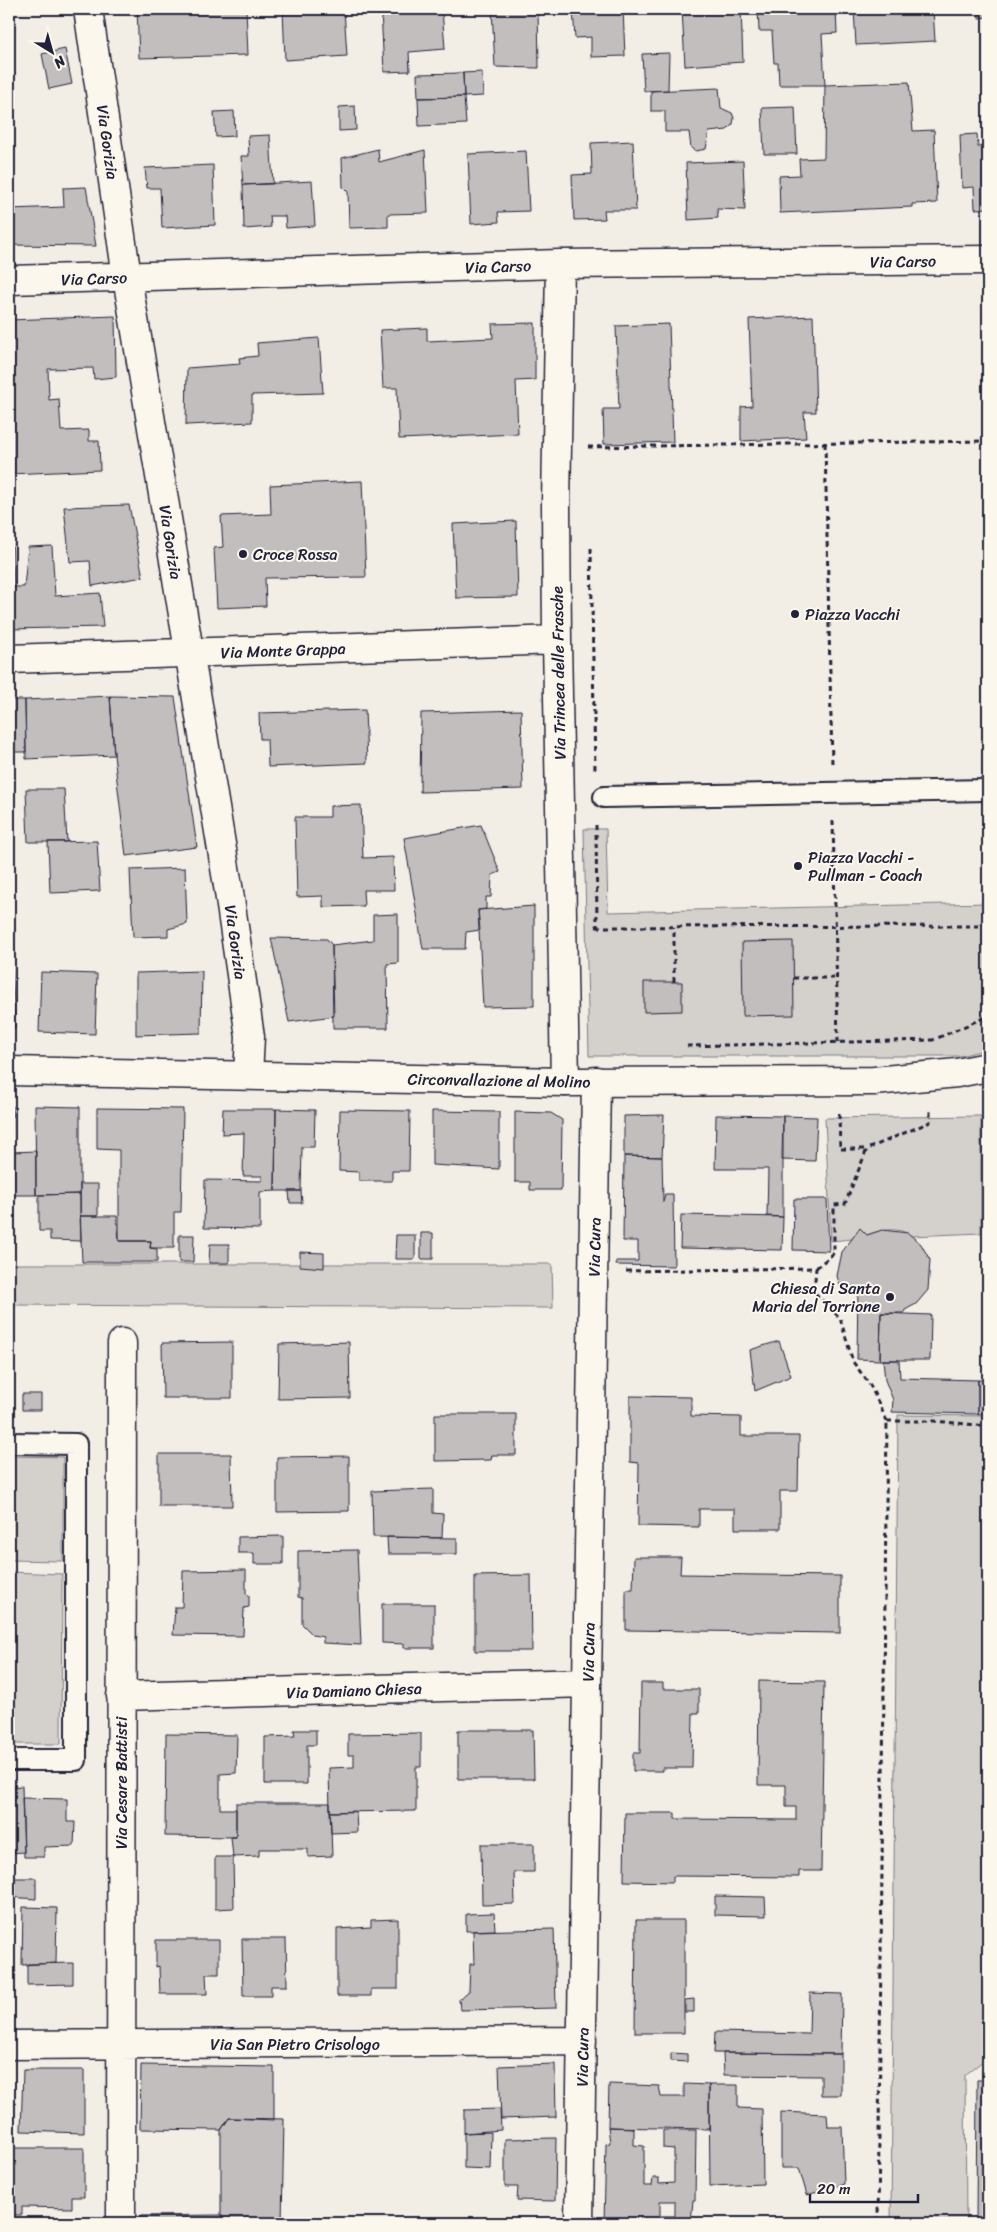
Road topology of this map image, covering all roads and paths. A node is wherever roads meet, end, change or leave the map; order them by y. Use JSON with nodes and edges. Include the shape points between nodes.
{"nodes":[{"id":1,"x":88,"y":9,"type":"edge"},
{"id":2,"x":988,"y":260,"type":"edge"},
{"id":3,"x":560,"y":264,"type":"junction"},
{"id":4,"x":127,"y":277,"type":"junction"},
{"id":5,"x":9,"y":280,"type":"edge"},
{"id":6,"x":988,"y":441,"type":"edge"},
{"id":7,"x":825,"y":443,"type":"junction"},
{"id":8,"x":590,"y":446,"type":"junction"},
{"id":9,"x":558,"y":447,"type":"junction"},
{"id":10,"x":590,"y":456,"type":"dead end"},
{"id":11,"x":591,"y":544,"type":"dead end"},
{"id":12,"x":557,"y":640,"type":"junction"},
{"id":13,"x":189,"y":654,"type":"junction"},
{"id":14,"x":9,"y":659,"type":"edge"},
{"id":15,"x":595,"y":778,"type":"dead end"},
{"id":16,"x":988,"y":790,"type":"edge"},
{"id":17,"x":832,"y":794,"type":"junction"},
{"id":18,"x":604,"y":797,"type":"dead end"},
{"id":19,"x":596,"y":817,"type":"dead end"},
{"id":20,"x":988,"y":926,"type":"edge"},
{"id":21,"x":563,"y":927,"type":"junction"},
{"id":22,"x":597,"y":927,"type":"junction"},
{"id":23,"x":674,"y":927,"type":"junction"},
{"id":24,"x":836,"y":927,"type":"junction"},
{"id":25,"x":598,"y":936,"type":"dead end"},
{"id":26,"x":793,"y":978,"type":"dead end"},
{"id":27,"x":836,"y":978,"type":"junction"},
{"id":28,"x":674,"y":982,"type":"dead end"},
{"id":29,"x":988,"y":1016,"type":"edge"},
{"id":30,"x":838,"y":1043,"type":"junction"},
{"id":31,"x":682,"y":1047,"type":"dead end"},
{"id":32,"x":988,"y":1067,"type":"edge"},
{"id":33,"x":9,"y":1071,"type":"edge"},
{"id":34,"x":248,"y":1075,"type":"junction"},
{"id":35,"x":596,"y":1081,"type":"junction"},
{"id":36,"x":565,"y":1082,"type":"junction"},
{"id":37,"x":930,"y":1108,"type":"dead end"},
{"id":38,"x":839,"y":1110,"type":"dead end"},
{"id":39,"x":867,"y":1150,"type":"junction"},
{"id":40,"x":816,"y":1268,"type":"junction"},
{"id":41,"x":616,"y":1271,"type":"dead end"},
{"id":42,"x":122,"y":1343,"type":"dead end"},
{"id":43,"x":887,"y":1420,"type":"junction"},
{"id":44,"x":988,"y":1426,"type":"edge"},
{"id":45,"x":9,"y":1443,"type":"edge"},
{"id":46,"x":587,"y":1683,"type":"junction"},
{"id":47,"x":121,"y":1696,"type":"junction"},
{"id":48,"x":9,"y":1760,"type":"edge"},
{"id":49,"x":582,"y":2041,"type":"junction"},
{"id":50,"x":9,"y":2045,"type":"edge"},
{"id":51,"x":121,"y":2045,"type":"junction"},
{"id":52,"x":121,"y":2223,"type":"edge"},
{"id":53,"x":579,"y":2223,"type":"edge"},
{"id":54,"x":878,"y":2223,"type":"edge"}],
"edges":[{"from":1,"to":4,"type":"street","name":"Via Gorizia"},
{"from":2,"to":3,"type":"street","name":"Via Carso"},
{"from":3,"to":4,"type":"street","name":"Via Carso"},
{"from":3,"to":9,"type":"street","name":"Via Trincea delle Frasche"},
{"from":4,"to":5,"type":"street","name":"Via Carso"},
{"from":4,"to":13,"type":"street","name":"Via Gorizia"},
{"from":6,"to":7,"type":"path"},
{"from":7,"to":8,"type":"path"},
{"from":7,"to":17,"type":"path"},
{"from":8,"to":9,"type":"path"},
{"from":8,"to":10,"type":"path"},
{"from":9,"to":12,"type":"street","name":"Via Trincea delle Frasche"},
{"from":11,"to":15,"type":"path"},
{"from":12,"to":13,"type":"street","name":"Via Monte Grappa"},
{"from":12,"to":21,"type":"street","name":"Via Trincea delle Frasche"},
{"from":13,"to":14,"type":"street","name":"Via Monte Grappa"},
{"from":13,"to":34,"type":"street","name":"Via Gorizia","via":[[250,1037]]},
{"from":16,"to":17,"type":"lane"},
{"from":17,"to":18,"type":"lane"},
{"from":17,"to":24,"type":"path"},
{"from":19,"to":22,"type":"path"},
{"from":20,"to":24,"type":"path"},
{"from":21,"to":22,"type":"path"},
{"from":21,"to":36,"type":"street","name":"Via Trincea delle Frasche"},
{"from":22,"to":23,"type":"path"},
{"from":22,"to":25,"type":"path"},
{"from":23,"to":24,"type":"path"},
{"from":23,"to":28,"type":"path"},
{"from":24,"to":27,"type":"path"},
{"from":26,"to":27,"type":"path"},
{"from":27,"to":30,"type":"path"},
{"from":29,"to":30,"type":"path","via":[[933,1040]]},
{"from":30,"to":31,"type":"path"},
{"from":32,"to":35,"type":"street","name":"Circonvallazione al Molino","via":[[874,1081]]},
{"from":33,"to":34,"type":"street","name":"Circonvallazione al Molino"},
{"from":34,"to":36,"type":"street","name":"Circonvallazione al Molino"},
{"from":35,"to":36,"type":"street","name":"Circonvallazione al Molino"},
{"from":35,"to":46,"type":"street","name":"Via Cura"},
{"from":37,"to":39,"type":"path","via":[[930,1122]]},
{"from":38,"to":39,"type":"path","via":[[840,1149]]},
{"from":39,"to":40,"type":"path","via":[[845,1204],[834,1205],[834,1253]]},
{"from":40,"to":41,"type":"path"},
{"from":40,"to":43,"type":"path","via":[[814,1292],[840,1318],[853,1362],[870,1385]]},
{"from":42,"to":47,"type":"street","name":"Via Cesare Battisti"},
{"from":43,"to":44,"type":"path"},
{"from":43,"to":54,"type":"path"},
{"from":45,"to":48,"type":"lane","via":[[76,1444],[82,1761]]},
{"from":46,"to":47,"type":"street","name":"Via Damiano Chiesa"},
{"from":46,"to":49,"type":"street","name":"Via Cura"},
{"from":47,"to":51,"type":"street","name":"Via Cesare Battisti"},
{"from":49,"to":51,"type":"street","name":"Via San Pietro Crisologo"},
{"from":49,"to":53,"type":"street","name":"Via Cura"},
{"from":50,"to":51,"type":"street","name":"Via San Pietro Crisologo"},
{"from":51,"to":52,"type":"street","name":"Via Cesare Battisti"}]}
